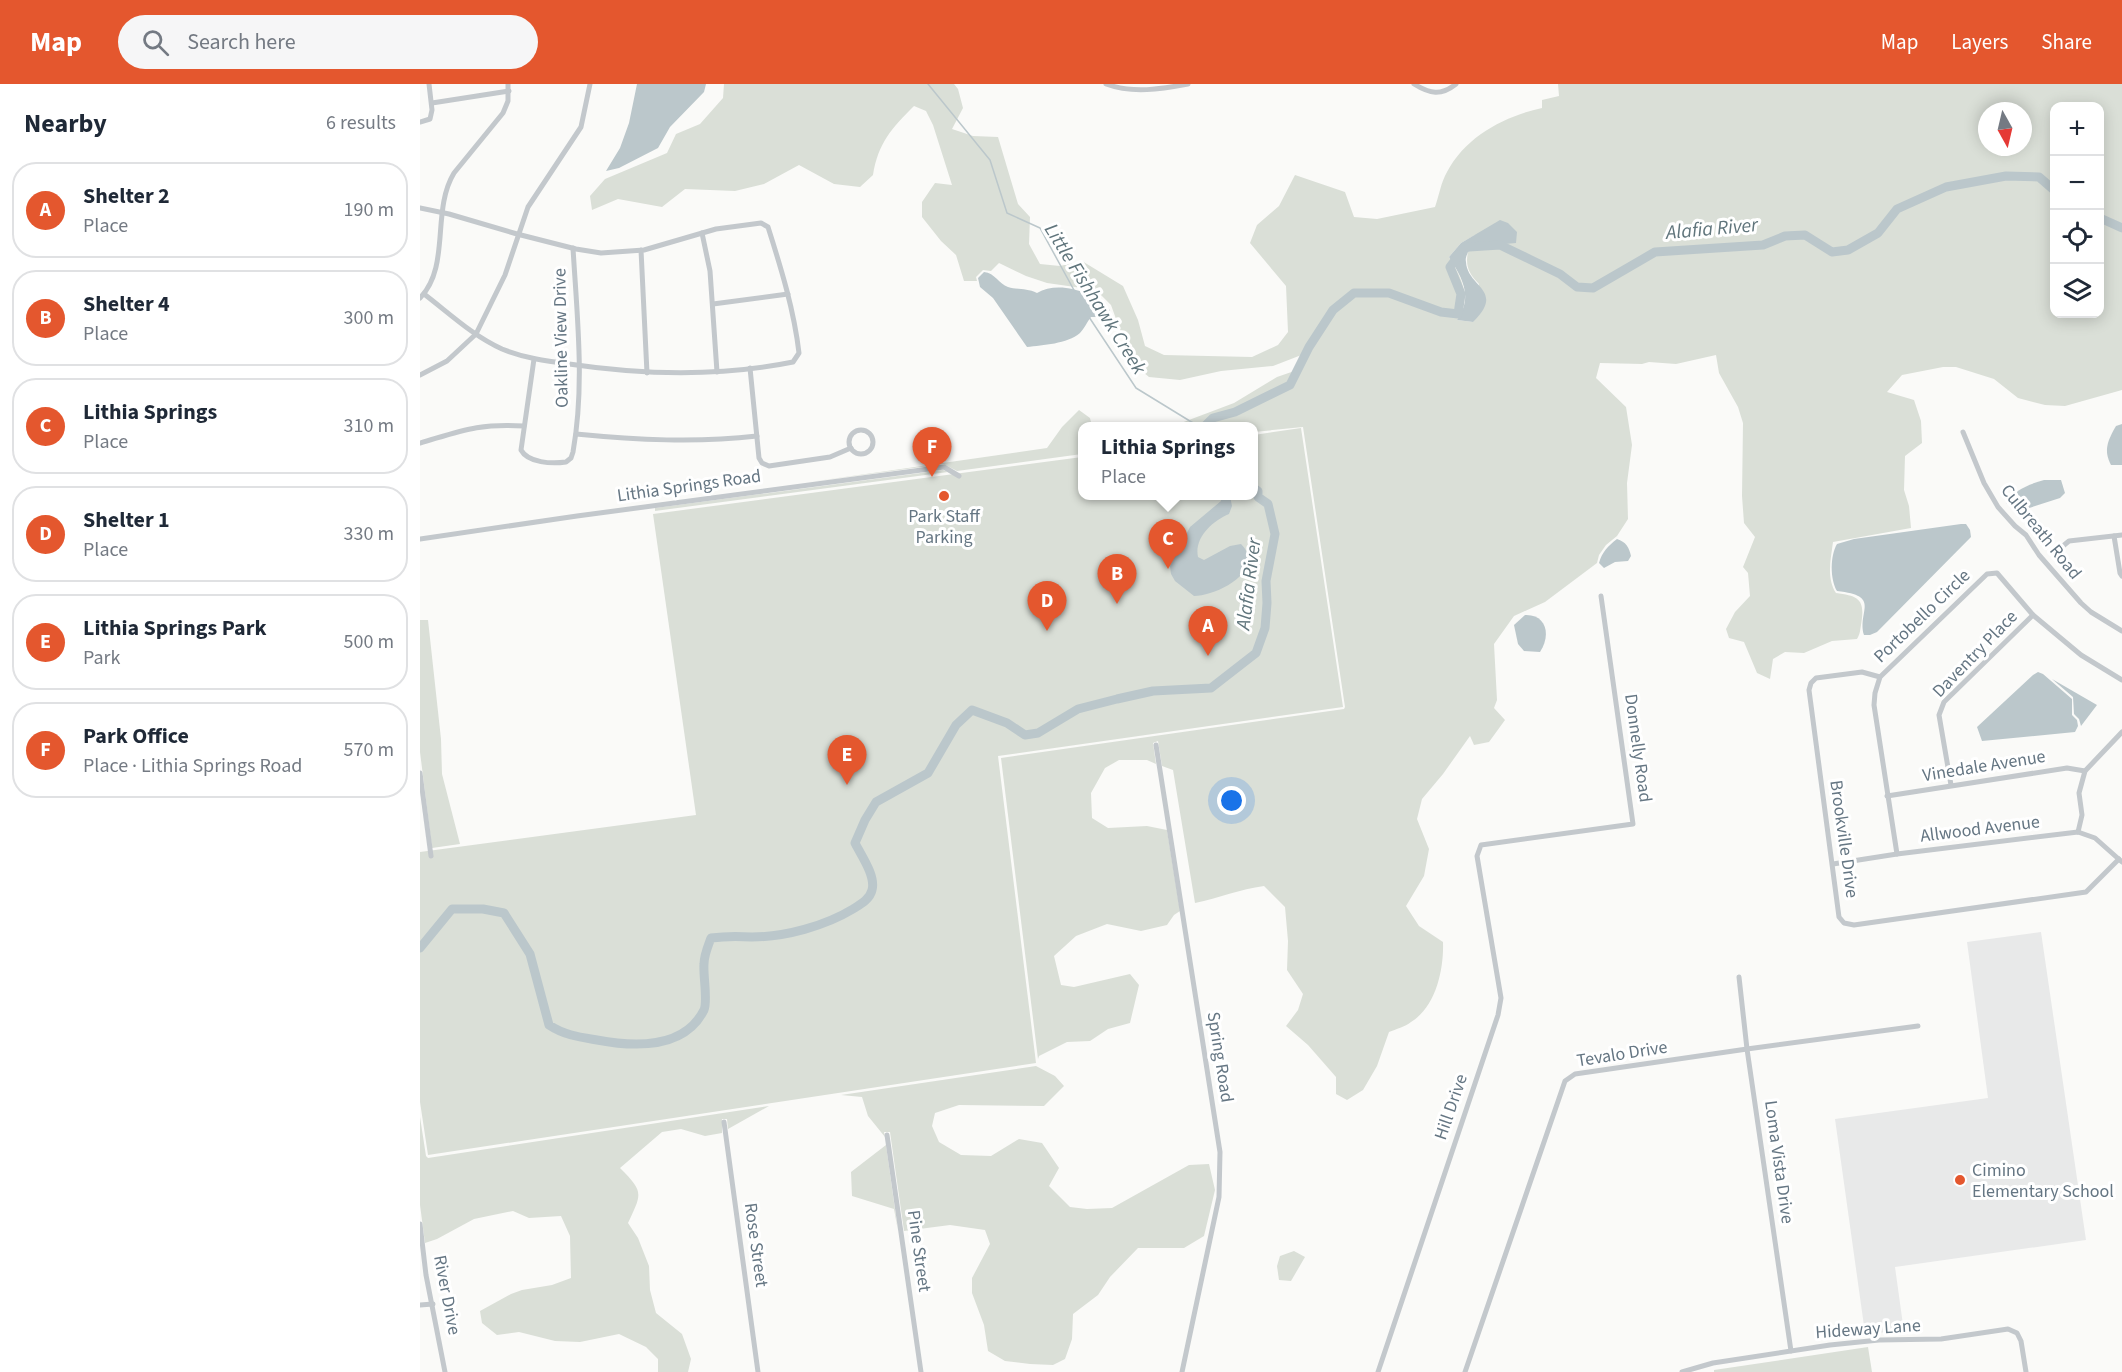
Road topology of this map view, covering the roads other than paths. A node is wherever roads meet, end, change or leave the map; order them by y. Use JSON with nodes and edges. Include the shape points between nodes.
{"nodes":[{"id":1,"x":429,"y":84,"type":"edge"},
{"id":2,"x":590,"y":84,"type":"edge"},
{"id":3,"x":1106,"y":84,"type":"edge"},
{"id":4,"x":1188,"y":84,"type":"edge"},
{"id":5,"x":1414,"y":84,"type":"edge"},
{"id":6,"x":1456,"y":84,"type":"edge"},
{"id":7,"x":1177,"y":85,"type":"edge"},
{"id":8,"x":508,"y":87,"type":"edge"},
{"id":9,"x":432,"y":103,"type":"junction"},
{"id":10,"x":420,"y":122,"type":"edge"},
{"id":11,"x":420,"y":208,"type":"edge"},
{"id":12,"x":441,"y":212,"type":"junction"},
{"id":13,"x":702,"y":233,"type":"junction"},
{"id":14,"x":518,"y":234,"type":"junction"},
{"id":15,"x":573,"y":248,"type":"junction"},
{"id":16,"x":641,"y":250,"type":"junction"},
{"id":17,"x":788,"y":294,"type":"junction"},
{"id":18,"x":422,"y":296,"type":"edge"},
{"id":19,"x":713,"y":304,"type":"junction"},
{"id":20,"x":476,"y":334,"type":"junction"},
{"id":21,"x":534,"y":359,"type":"junction"},
{"id":22,"x":580,"y":366,"type":"junction"},
{"id":23,"x":750,"y":368,"type":"junction"},
{"id":24,"x":717,"y":372,"type":"junction"},
{"id":25,"x":647,"y":373,"type":"junction"},
{"id":26,"x":420,"y":375,"type":"edge"},
{"id":27,"x":524,"y":426,"type":"junction"},
{"id":28,"x":1963,"y":432,"type":"dead end"},
{"id":29,"x":576,"y":434,"type":"junction"},
{"id":30,"x":757,"y":436,"type":"junction"},
{"id":31,"x":420,"y":444,"type":"edge"},
{"id":32,"x":851,"y":448,"type":"junction"},
{"id":33,"x":959,"y":476,"type":"dead end"},
{"id":34,"x":2122,"y":535,"type":"edge"},
{"id":35,"x":2114,"y":536,"type":"junction"},
{"id":36,"x":420,"y":539,"type":"edge"},
{"id":37,"x":2063,"y":546,"type":"dead end"},
{"id":38,"x":2122,"y":576,"type":"edge"},
{"id":39,"x":1601,"y":596,"type":"dead end"},
{"id":40,"x":2033,"y":615,"type":"junction"},
{"id":41,"x":2122,"y":631,"type":"edge"},
{"id":42,"x":1880,"y":677,"type":"junction"},
{"id":43,"x":2122,"y":680,"type":"edge"},
{"id":44,"x":2122,"y":732,"type":"edge"},
{"id":45,"x":1156,"y":745,"type":"dead end"},
{"id":46,"x":2085,"y":771,"type":"junction"},
{"id":47,"x":420,"y":773,"type":"edge"},
{"id":48,"x":1951,"y":785,"type":"junction"},
{"id":49,"x":1887,"y":796,"type":"junction"},
{"id":50,"x":2078,"y":832,"type":"junction"},
{"id":51,"x":1481,"y":844,"type":"joint"},
{"id":52,"x":1896,"y":854,"type":"junction"},
{"id":53,"x":431,"y":856,"type":"dead end"},
{"id":54,"x":2120,"y":860,"type":"edge"},
{"id":55,"x":1833,"y":864,"type":"junction"},
{"id":56,"x":1739,"y":977,"type":"dead end"},
{"id":57,"x":1918,"y":1026,"type":"dead end"},
{"id":58,"x":1748,"y":1049,"type":"junction"},
{"id":59,"x":724,"y":1122,"type":"dead end"},
{"id":60,"x":887,"y":1135,"type":"dead end"},
{"id":61,"x":420,"y":1224,"type":"edge"},
{"id":62,"x":433,"y":1304,"type":"junction"},
{"id":63,"x":420,"y":1305,"type":"edge"},
{"id":64,"x":1791,"y":1351,"type":"junction"},
{"id":65,"x":445,"y":1372,"type":"edge"},
{"id":66,"x":758,"y":1372,"type":"edge"},
{"id":67,"x":921,"y":1372,"type":"edge"},
{"id":68,"x":1182,"y":1372,"type":"edge"},
{"id":69,"x":1378,"y":1372,"type":"edge"},
{"id":70,"x":1465,"y":1372,"type":"edge"},
{"id":71,"x":1682,"y":1372,"type":"edge"},
{"id":72,"x":2026,"y":1372,"type":"edge"}],
"edges":[{"from":1,"to":9,"type":"street"},
{"from":2,"to":14,"type":"street","via":[[581,127],[535,195]]},
{"from":3,"to":7,"type":"street","via":[[1129,90]]},
{"from":4,"to":7,"type":"street"},
{"from":5,"to":6,"type":"street","via":[[1441,93]]},
{"from":8,"to":9,"type":"street"},
{"from":8,"to":12,"type":"street","via":[[503,113],[450,179]]},
{"from":9,"to":10,"type":"street","via":[[430,119]]},
{"from":11,"to":12,"type":"street"},
{"from":12,"to":14,"type":"street"},
{"from":12,"to":18,"type":"street","via":[[438,258]]},
{"from":13,"to":16,"type":"street"},
{"from":13,"to":17,"type":"street","via":[[761,223],[768,227]]},
{"from":13,"to":19,"type":"street"},
{"from":14,"to":15,"type":"street"},
{"from":14,"to":20,"type":"street","via":[[505,275]]},
{"from":15,"to":16,"type":"street","via":[[601,253]]},
{"from":15,"to":22,"type":"street","name":"Oakline View Drive"},
{"from":16,"to":25,"type":"street"},
{"from":17,"to":19,"type":"street"},
{"from":17,"to":23,"type":"street","via":[[799,353],[793,362]]},
{"from":18,"to":20,"type":"street"},
{"from":19,"to":24,"type":"street"},
{"from":20,"to":21,"type":"street","via":[[514,354]]},
{"from":20,"to":26,"type":"street","via":[[447,361]]},
{"from":21,"to":22,"type":"street"},
{"from":21,"to":27,"type":"street","name":"Oakline View Drive"},
{"from":22,"to":25,"type":"street"},
{"from":22,"to":29,"type":"street","name":"Oakline View Drive"},
{"from":23,"to":24,"type":"street"},
{"from":23,"to":30,"type":"street"},
{"from":24,"to":25,"type":"street"},
{"from":27,"to":29,"type":"street","name":"Oakline View Drive","via":[[524,454],[530,459],[555,463],[572,456]]},
{"from":27,"to":31,"type":"street","via":[[476,427]]},
{"from":28,"to":41,"type":"street","name":"Culbreath Road","via":[[1998,507],[2081,603]]},
{"from":29,"to":30,"type":"street","via":[[675,441]]},
{"from":30,"to":32,"type":"street","via":[[759,458],[769,466],[830,457]]},
{"from":32,"to":32,"type":"street","via":[[858,454],[868,452],[873,443],[871,435],[862,430],[854,433],[849,439]]},
{"from":33,"to":36,"type":"street","name":"Lithia Springs Road","via":[[944,467]]},
{"from":34,"to":35,"type":"street"},
{"from":35,"to":37,"type":"street","via":[[2069,541]]},
{"from":35,"to":38,"type":"street"},
{"from":39,"to":51,"type":"street","name":"Donnelly Road","via":[[1634,824]]},
{"from":40,"to":42,"type":"street","name":"Portobello Circle","via":[[1997,573],[1987,574]]},
{"from":40,"to":43,"type":"street","name":"Portobello Circle","via":[[2081,655]]},
{"from":40,"to":48,"type":"street","name":"Daventry Place","via":[[1944,702],[1939,715]]},
{"from":42,"to":49,"type":"street","name":"Portobello Circle","via":[[1874,705]]},
{"from":42,"to":55,"type":"street","name":"Brookville Drive","via":[[1862,672],[1811,682]]},
{"from":44,"to":46,"type":"street"},
{"from":45,"to":68,"type":"street","name":"Spring Road","via":[[1220,1152],[1219,1197]]},
{"from":46,"to":48,"type":"street","name":"Vinedale Avenue","via":[[2067,768]]},
{"from":46,"to":50,"type":"street","via":[[2079,793],[2082,815]]},
{"from":47,"to":53,"type":"street"},
{"from":48,"to":49,"type":"street","name":"Vinedale Avenue"},
{"from":49,"to":52,"type":"street","name":"Portobello Circle"},
{"from":50,"to":52,"type":"street","name":"Allwood Avenue"},
{"from":50,"to":54,"type":"street","via":[[2096,838]]},
{"from":51,"to":69,"type":"street","name":"Hill Drive","via":[[1477,856],[1501,998],[1498,1016]]},
{"from":52,"to":55,"type":"street","name":"Allwood Avenue"},
{"from":54,"to":55,"type":"street","name":"Brookville Drive","via":[[2086,892],[1854,926],[1839,917]]},
{"from":56,"to":58,"type":"street","name":"Loma Vista Drive"},
{"from":57,"to":58,"type":"street","name":"Tevalo Drive"},
{"from":58,"to":64,"type":"street","name":"Loma Vista Drive"},
{"from":58,"to":70,"type":"street","name":"Tevalo Drive","via":[[1575,1074],[1565,1081]]},
{"from":59,"to":66,"type":"street","name":"Rose Street"},
{"from":60,"to":67,"type":"street","name":"Pine Street"},
{"from":61,"to":62,"type":"street","name":"River Drive"},
{"from":62,"to":63,"type":"street"},
{"from":62,"to":65,"type":"street","name":"River Drive"},
{"from":64,"to":71,"type":"street","name":"Hideway Lane"},
{"from":64,"to":72,"type":"street","name":"Hideway Lane","via":[[1879,1340],[1941,1339],[2008,1329],[2017,1333],[2021,1341]]}]}
